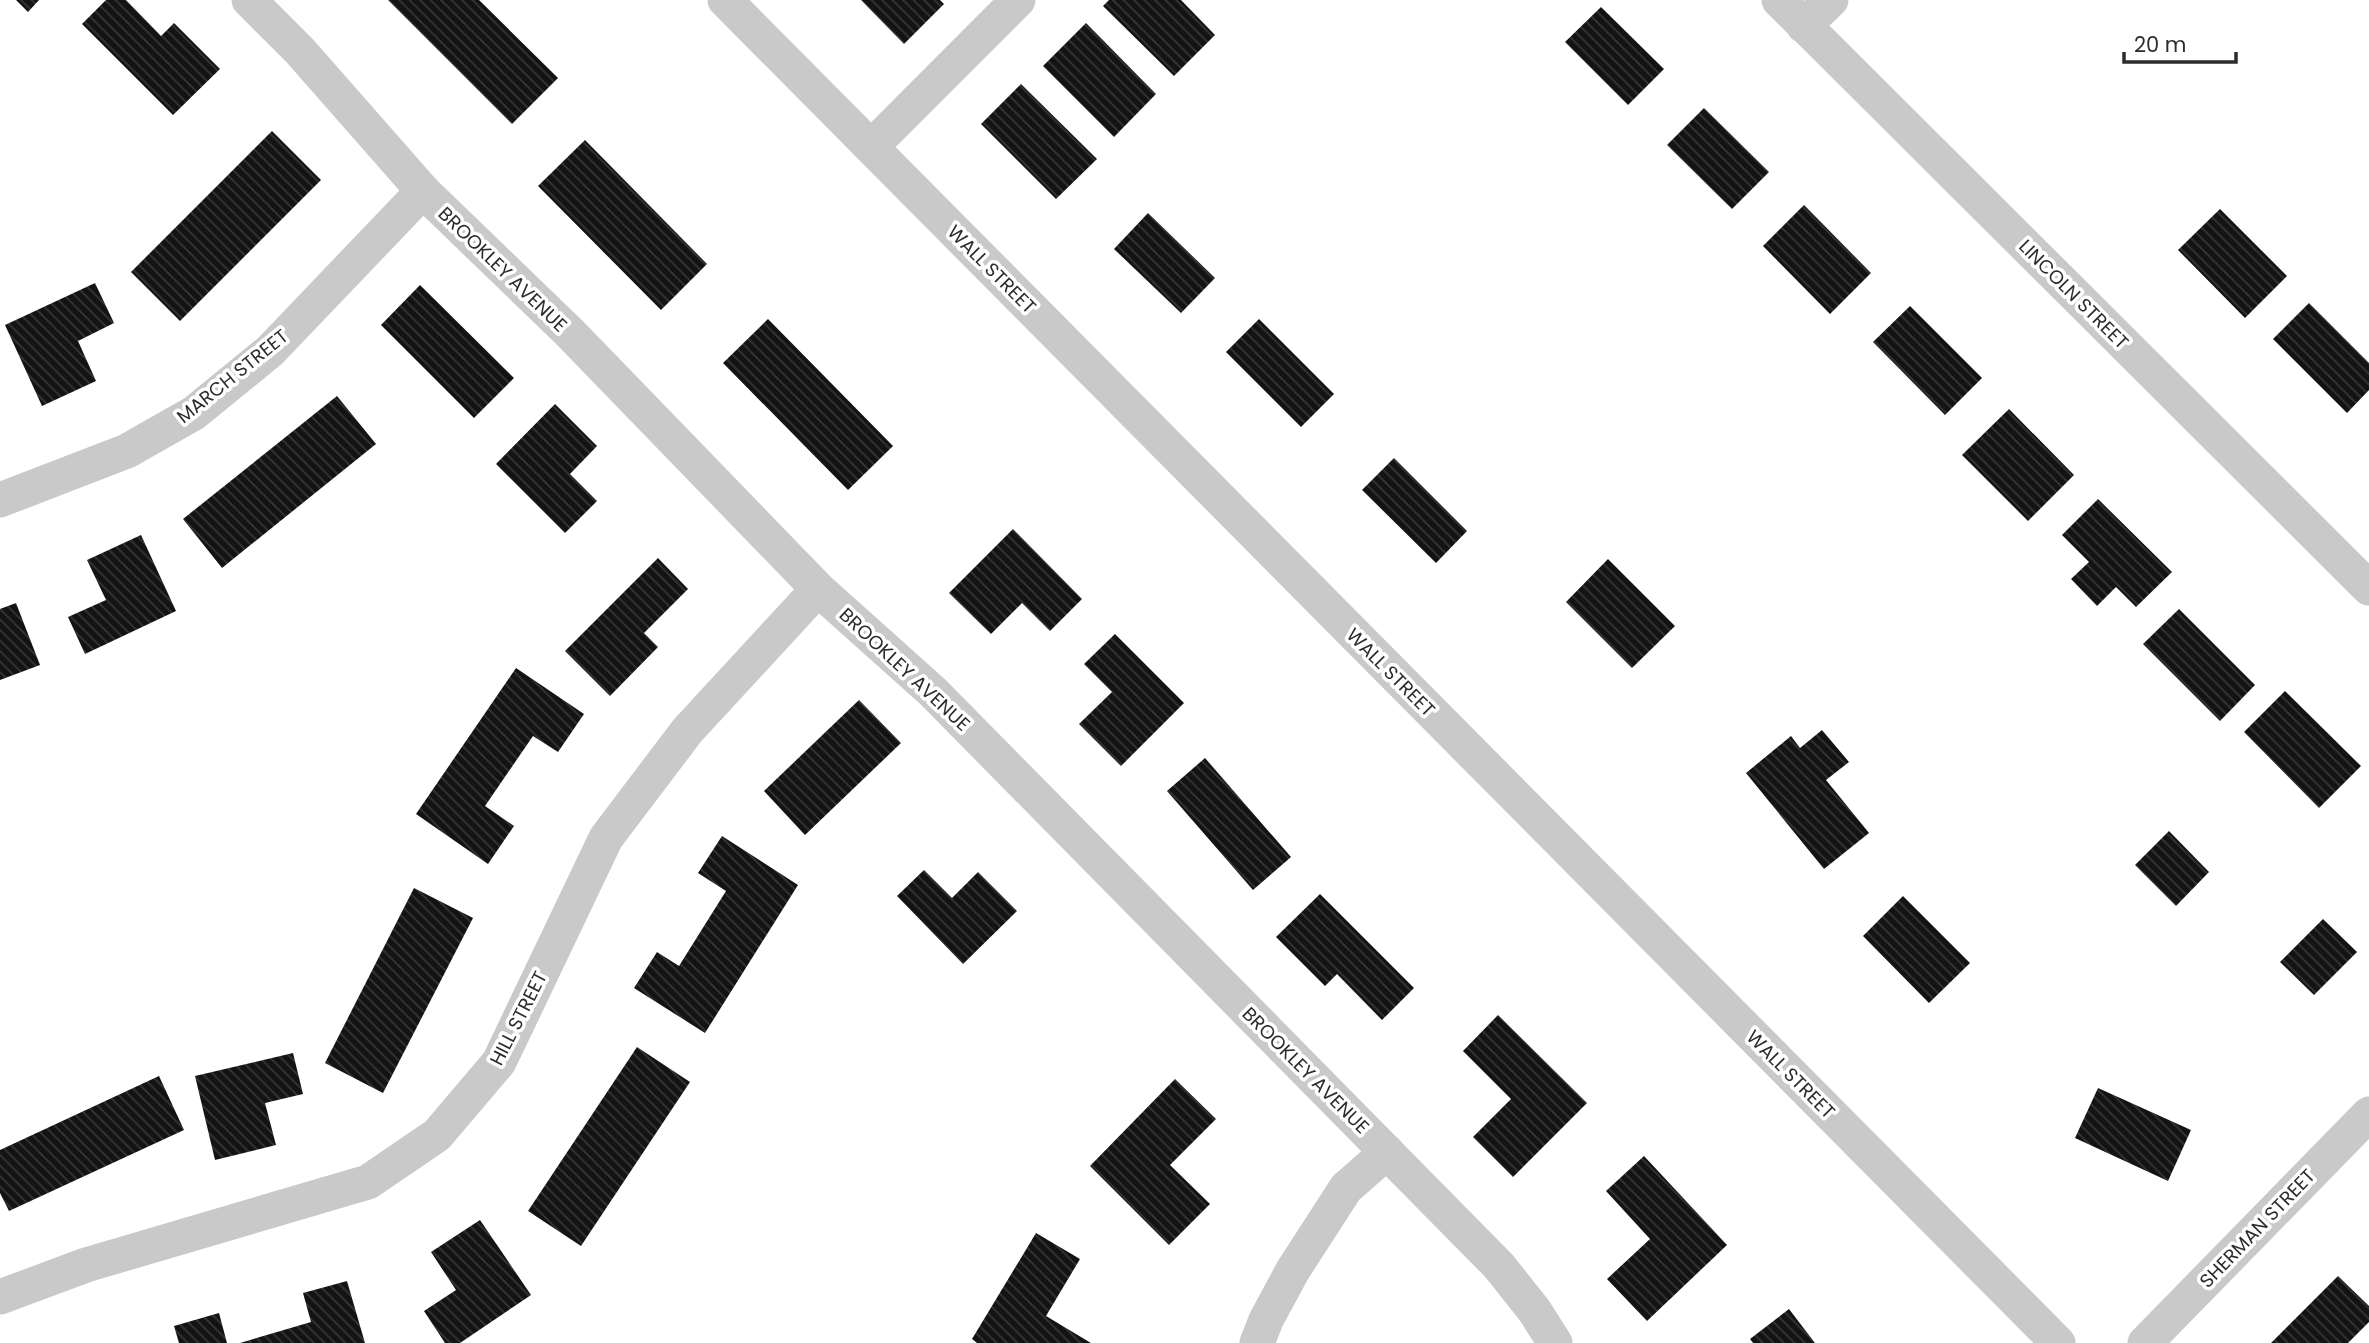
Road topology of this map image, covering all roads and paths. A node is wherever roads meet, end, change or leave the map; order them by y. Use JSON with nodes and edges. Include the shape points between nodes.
{"nodes":[{"id":1,"x":249,"y":0,"type":"edge"},
{"id":2,"x":725,"y":0,"type":"edge"},
{"id":3,"x":1018,"y":0,"type":"edge"},
{"id":4,"x":1779,"y":0,"type":"edge"},
{"id":5,"x":1831,"y":0,"type":"edge"},
{"id":6,"x":1804,"y":26,"type":"junction"},
{"id":7,"x":871,"y":148,"type":"junction"},
{"id":8,"x":423,"y":191,"type":"junction"},
{"id":9,"x":0,"y":500,"type":"edge"},
{"id":10,"x":2369,"y":588,"type":"edge"},
{"id":11,"x":818,"y":589,"type":"junction"},
{"id":12,"x":2369,"y":1114,"type":"edge"},
{"id":13,"x":1387,"y":1153,"type":"junction"},
{"id":14,"x":0,"y":1297,"type":"edge"},
{"id":15,"x":1257,"y":1343,"type":"edge"},
{"id":16,"x":1555,"y":1343,"type":"edge"},
{"id":17,"x":2058,"y":1343,"type":"edge"},
{"id":18,"x":2145,"y":1343,"type":"edge"}],
"edges":[{"from":1,"to":8,"type":"street","name":"BROOKLEY AVENUE"},
{"from":2,"to":7,"type":"street","name":"WALL STREET"},
{"from":3,"to":7,"type":"street"},
{"from":4,"to":6,"type":"street","name":"LINCOLN STREET"},
{"from":5,"to":6,"type":"street"},
{"from":6,"to":10,"type":"street","name":"LINCOLN STREET"},
{"from":7,"to":17,"type":"street","name":"WALL STREET"},
{"from":8,"to":9,"type":"street","name":"MARCH STREET","via":[[270,351],[194,413],[127,451]]},
{"from":8,"to":11,"type":"street","name":"BROOKLEY AVENUE","via":[[570,333]]},
{"from":11,"to":13,"type":"street","name":"BROOKLEY AVENUE","via":[[933,692]]},
{"from":11,"to":14,"type":"street","name":"HILL STREET","via":[[687,731],[606,838],[499,1062],[437,1135],[368,1182],[86,1265]]},
{"from":12,"to":18,"type":"street","name":"SHERMAN STREET"},
{"from":13,"to":15,"type":"street","via":[[1346,1188],[1293,1270]]},
{"from":13,"to":16,"type":"street","name":"BROOKLEY AVENUE","via":[[1499,1266]]}]}
